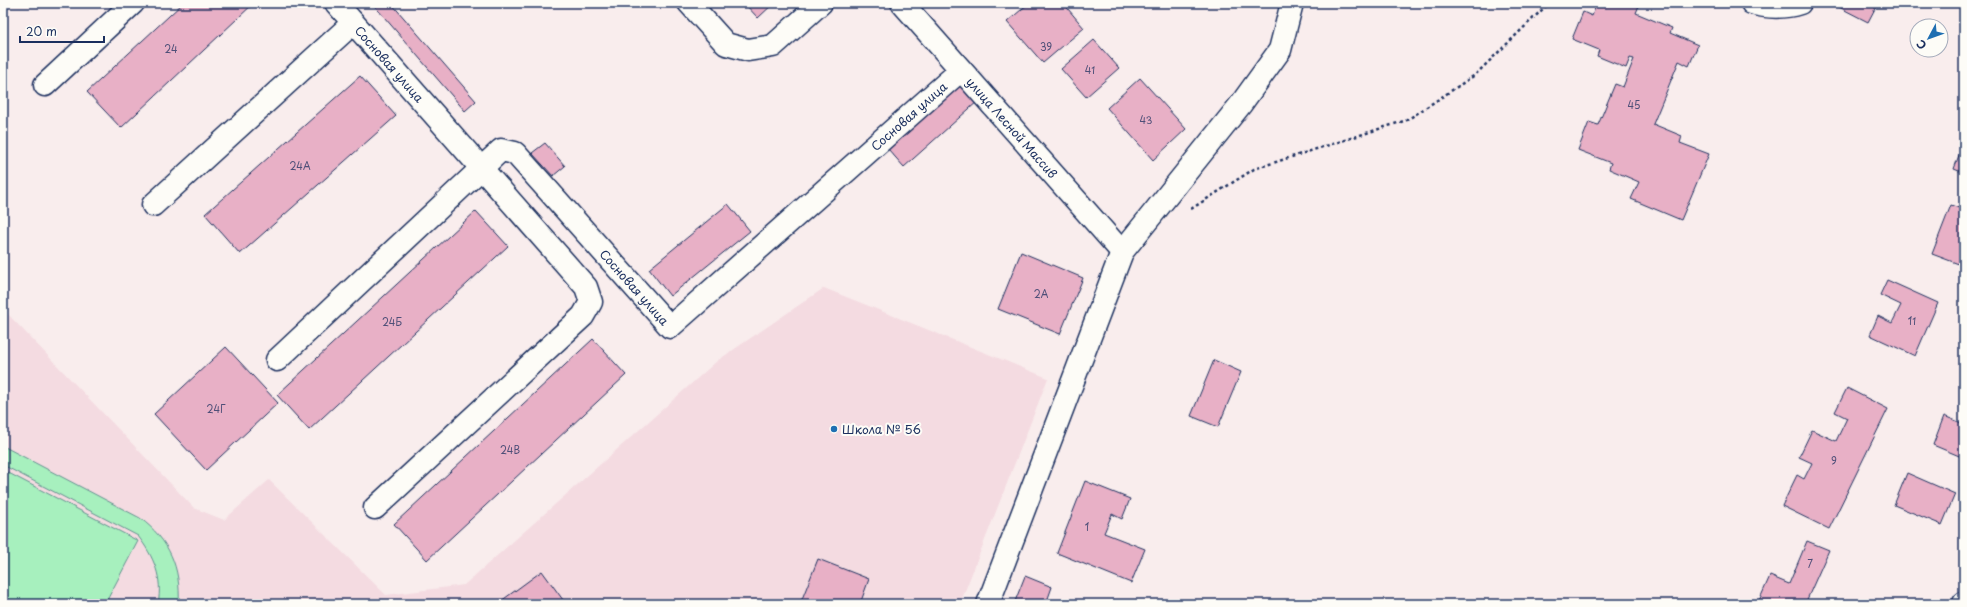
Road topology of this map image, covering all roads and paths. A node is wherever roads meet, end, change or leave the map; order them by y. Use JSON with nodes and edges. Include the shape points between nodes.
{"nodes":[{"id":1,"x":133,"y":3,"type":"edge"},
{"id":2,"x":336,"y":3,"type":"edge"},
{"id":3,"x":689,"y":3,"type":"edge"},
{"id":4,"x":821,"y":3,"type":"edge"},
{"id":5,"x":902,"y":3,"type":"edge"},
{"id":6,"x":1292,"y":3,"type":"edge"},
{"id":7,"x":1549,"y":3,"type":"edge"},
{"id":8,"x":1752,"y":3,"type":"edge"},
{"id":9,"x":1800,"y":3,"type":"edge"},
{"id":10,"x":353,"y":23,"type":"junction"},
{"id":11,"x":961,"y":70,"type":"junction"},
{"id":12,"x":45,"y":85,"type":"dead end"},
{"id":13,"x":482,"y":169,"type":"junction"},
{"id":14,"x":153,"y":205,"type":"dead end"},
{"id":15,"x":1188,"y":211,"type":"dead end"},
{"id":16,"x":1122,"y":252,"type":"junction"},
{"id":17,"x":277,"y":360,"type":"dead end"},
{"id":18,"x":375,"y":508,"type":"dead end"},
{"id":19,"x":988,"y":604,"type":"edge"}],
"edges":[{"from":1,"to":12,"type":"street"},
{"from":2,"to":10,"type":"street","name":"Сосновая улица"},
{"from":3,"to":4,"type":"street","via":[[726,44],[748,50],[773,46]]},
{"from":5,"to":11,"type":"street","name":"улица Лесной Массив"},
{"from":6,"to":16,"type":"street","via":[[1280,50],[1241,104]]},
{"from":7,"to":15,"type":"path","via":[[1475,75],[1407,120],[1254,169]]},
{"from":8,"to":9,"type":"street","via":[[1764,7]]},
{"from":10,"to":13,"type":"street","name":"Сосновая улица"},
{"from":10,"to":14,"type":"street"},
{"from":11,"to":13,"type":"street","name":"Сосновая улица","via":[[670,327],[515,153],[501,150]]},
{"from":11,"to":16,"type":"street","name":"улица Лесной Массив"},
{"from":13,"to":17,"type":"street"},
{"from":13,"to":18,"type":"street","via":[[586,287],[591,302],[583,316]]},
{"from":16,"to":19,"type":"street"}]}
